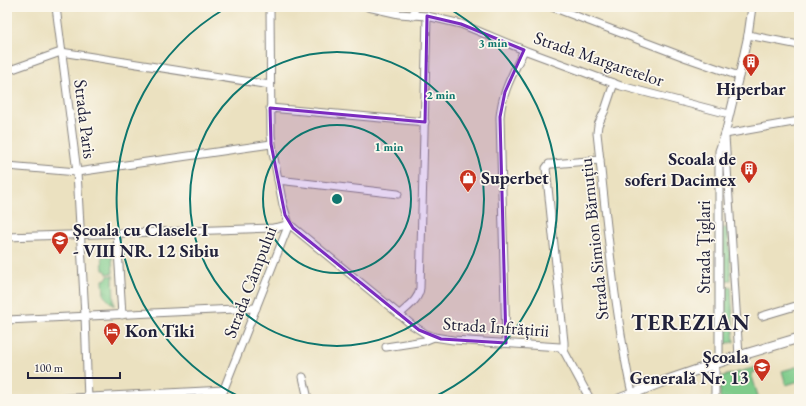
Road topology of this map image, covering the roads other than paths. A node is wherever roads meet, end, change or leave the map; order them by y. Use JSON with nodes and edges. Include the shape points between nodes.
{"nodes":[{"id":1,"x":56,"y":7,"type":"edge"},
{"id":2,"x":270,"y":7,"type":"edge"},
{"id":3,"x":368,"y":7,"type":"edge"},
{"id":4,"x":415,"y":7,"type":"edge"},
{"id":5,"x":552,"y":7,"type":"edge"},
{"id":6,"x":752,"y":7,"type":"edge"},
{"id":7,"x":572,"y":11,"type":"edge"},
{"id":8,"x":414,"y":16,"type":"junction"},
{"id":9,"x":428,"y":16,"type":"junction"},
{"id":10,"x":748,"y":35,"type":"junction"},
{"id":11,"x":799,"y":45,"type":"edge"},
{"id":12,"x":524,"y":50,"type":"junction"},
{"id":13,"x":62,"y":52,"type":"junction"},
{"id":14,"x":7,"y":70,"type":"edge"},
{"id":15,"x":739,"y":76,"type":"junction"},
{"id":16,"x":614,"y":83,"type":"junction"},
{"id":17,"x":270,"y":85,"type":"junction"},
{"id":18,"x":270,"y":108,"type":"junction"},
{"id":19,"x":729,"y":114,"type":"junction"},
{"id":20,"x":799,"y":121,"type":"edge"},
{"id":21,"x":425,"y":122,"type":"junction"},
{"id":22,"x":725,"y":134,"type":"junction"},
{"id":23,"x":271,"y":144,"type":"junction"},
{"id":24,"x":600,"y":160,"type":"junction"},
{"id":25,"x":7,"y":166,"type":"edge"},
{"id":26,"x":77,"y":172,"type":"junction"},
{"id":27,"x":278,"y":180,"type":"junction"},
{"id":28,"x":398,"y":194,"type":"dead end"},
{"id":29,"x":289,"y":224,"type":"junction"},
{"id":30,"x":117,"y":233,"type":"junction"},
{"id":31,"x":81,"y":235,"type":"junction"},
{"id":32,"x":7,"y":237,"type":"edge"},
{"id":33,"x":799,"y":305,"type":"edge"},
{"id":34,"x":256,"y":308,"type":"junction"},
{"id":35,"x":122,"y":315,"type":"junction"},
{"id":36,"x":399,"y":315,"type":"junction"},
{"id":37,"x":85,"y":316,"type":"junction"},
{"id":38,"x":762,"y":316,"type":"dead end"},
{"id":39,"x":7,"y":320,"type":"edge"},
{"id":40,"x":434,"y":337,"type":"junction"},
{"id":41,"x":799,"y":338,"type":"edge"},
{"id":42,"x":506,"y":343,"type":"junction"},
{"id":43,"x":386,"y":347,"type":"dead end"},
{"id":44,"x":564,"y":350,"type":"junction"},
{"id":45,"x":739,"y":356,"type":"junction"},
{"id":46,"x":717,"y":363,"type":"junction"},
{"id":47,"x":303,"y":378,"type":"dead end"},
{"id":48,"x":224,"y":390,"type":"junction"},
{"id":49,"x":632,"y":393,"type":"junction"},
{"id":50,"x":88,"y":398,"type":"edge"},
{"id":51,"x":53,"y":399,"type":"edge"},
{"id":52,"x":220,"y":399,"type":"edge"},
{"id":53,"x":308,"y":399,"type":"edge"},
{"id":54,"x":590,"y":399,"type":"edge"},
{"id":55,"x":619,"y":399,"type":"edge"},
{"id":56,"x":715,"y":399,"type":"edge"}],
"edges":[{"from":1,"to":13,"type":"street","name":"Strada Paris"},
{"from":2,"to":17,"type":"street","name":"Strada Câmpului"},
{"from":3,"to":8,"type":"street","name":"Strada Margaretelor"},
{"from":4,"to":8,"type":"street"},
{"from":5,"to":7,"type":"street"},
{"from":6,"to":10,"type":"street","name":"Strada Țiglari"},
{"from":7,"to":15,"type":"street","via":[[694,61]]},
{"from":8,"to":9,"type":"street","name":"Strada Margaretelor"},
{"from":9,"to":12,"type":"street","name":"Strada Margaretelor","via":[[461,24]]},
{"from":9,"to":21,"type":"street"},
{"from":10,"to":11,"type":"street"},
{"from":10,"to":15,"type":"street","name":"Strada Țiglari"},
{"from":12,"to":16,"type":"street","name":"Strada Margaretelor"},
{"from":12,"to":42,"type":"street","via":[[510,78],[500,117]]},
{"from":13,"to":14,"type":"street"},
{"from":13,"to":17,"type":"street"},
{"from":13,"to":26,"type":"street","name":"Strada Paris"},
{"from":15,"to":19,"type":"street","name":"Strada Țiglari"},
{"from":16,"to":19,"type":"street","name":"Strada Margaretelor"},
{"from":16,"to":24,"type":"street","name":"Strada Simion Bărnuțiu","via":[[597,128]]},
{"from":17,"to":18,"type":"street","name":"Strada Câmpului"},
{"from":18,"to":21,"type":"street"},
{"from":18,"to":23,"type":"street","name":"Strada Câmpului"},
{"from":19,"to":22,"type":"street","name":"Strada Țiglari"},
{"from":20,"to":22,"type":"street"},
{"from":21,"to":36,"type":"street","via":[[420,291],[417,298]]},
{"from":22,"to":45,"type":"street","name":"Strada Țiglari"},
{"from":22,"to":46,"type":"street","name":"Strada Țiglari","via":[[718,157]]},
{"from":23,"to":26,"type":"street"},
{"from":23,"to":27,"type":"street","name":"Strada Câmpului"},
{"from":24,"to":44,"type":"street","via":[[549,164],[546,168]]},
{"from":24,"to":49,"type":"street","name":"Strada Simion Bărnuțiu","via":[[619,326]]},
{"from":25,"to":26,"type":"street"},
{"from":26,"to":31,"type":"street","name":"Strada Paris"},
{"from":27,"to":28,"type":"street"},
{"from":27,"to":29,"type":"street","name":"Strada Câmpului"},
{"from":29,"to":30,"type":"street","via":[[273,228]]},
{"from":29,"to":34,"type":"street","name":"Strada Câmpului"},
{"from":29,"to":36,"type":"street","name":"Strada Înfrățirii"},
{"from":30,"to":31,"type":"street"},
{"from":30,"to":35,"type":"street"},
{"from":31,"to":32,"type":"street"},
{"from":31,"to":37,"type":"street","name":"Strada Paris"},
{"from":33,"to":38,"type":"street"},
{"from":34,"to":35,"type":"street"},
{"from":34,"to":48,"type":"street","name":"Strada Câmpului"},
{"from":35,"to":37,"type":"street"},
{"from":36,"to":40,"type":"street","name":"Strada Înfrățirii","via":[[419,330]]},
{"from":37,"to":39,"type":"street"},
{"from":37,"to":50,"type":"street","name":"Strada Paris"},
{"from":40,"to":42,"type":"street","name":"Strada Înfrățirii"},
{"from":40,"to":43,"type":"street"},
{"from":41,"to":45,"type":"main road"},
{"from":42,"to":44,"type":"street","name":"Strada Înfrățirii","via":[[556,346]]},
{"from":44,"to":54,"type":"street","name":"Strada Înfrățirii"},
{"from":45,"to":46,"type":"main road"},
{"from":46,"to":49,"type":"main road"},
{"from":46,"to":56,"type":"street","name":"Strada Țiglari"},
{"from":47,"to":53,"type":"street"},
{"from":48,"to":50,"type":"street"},
{"from":48,"to":52,"type":"street","name":"Strada Câmpului"},
{"from":49,"to":55,"type":"main road"},
{"from":50,"to":51,"type":"street"}]}
